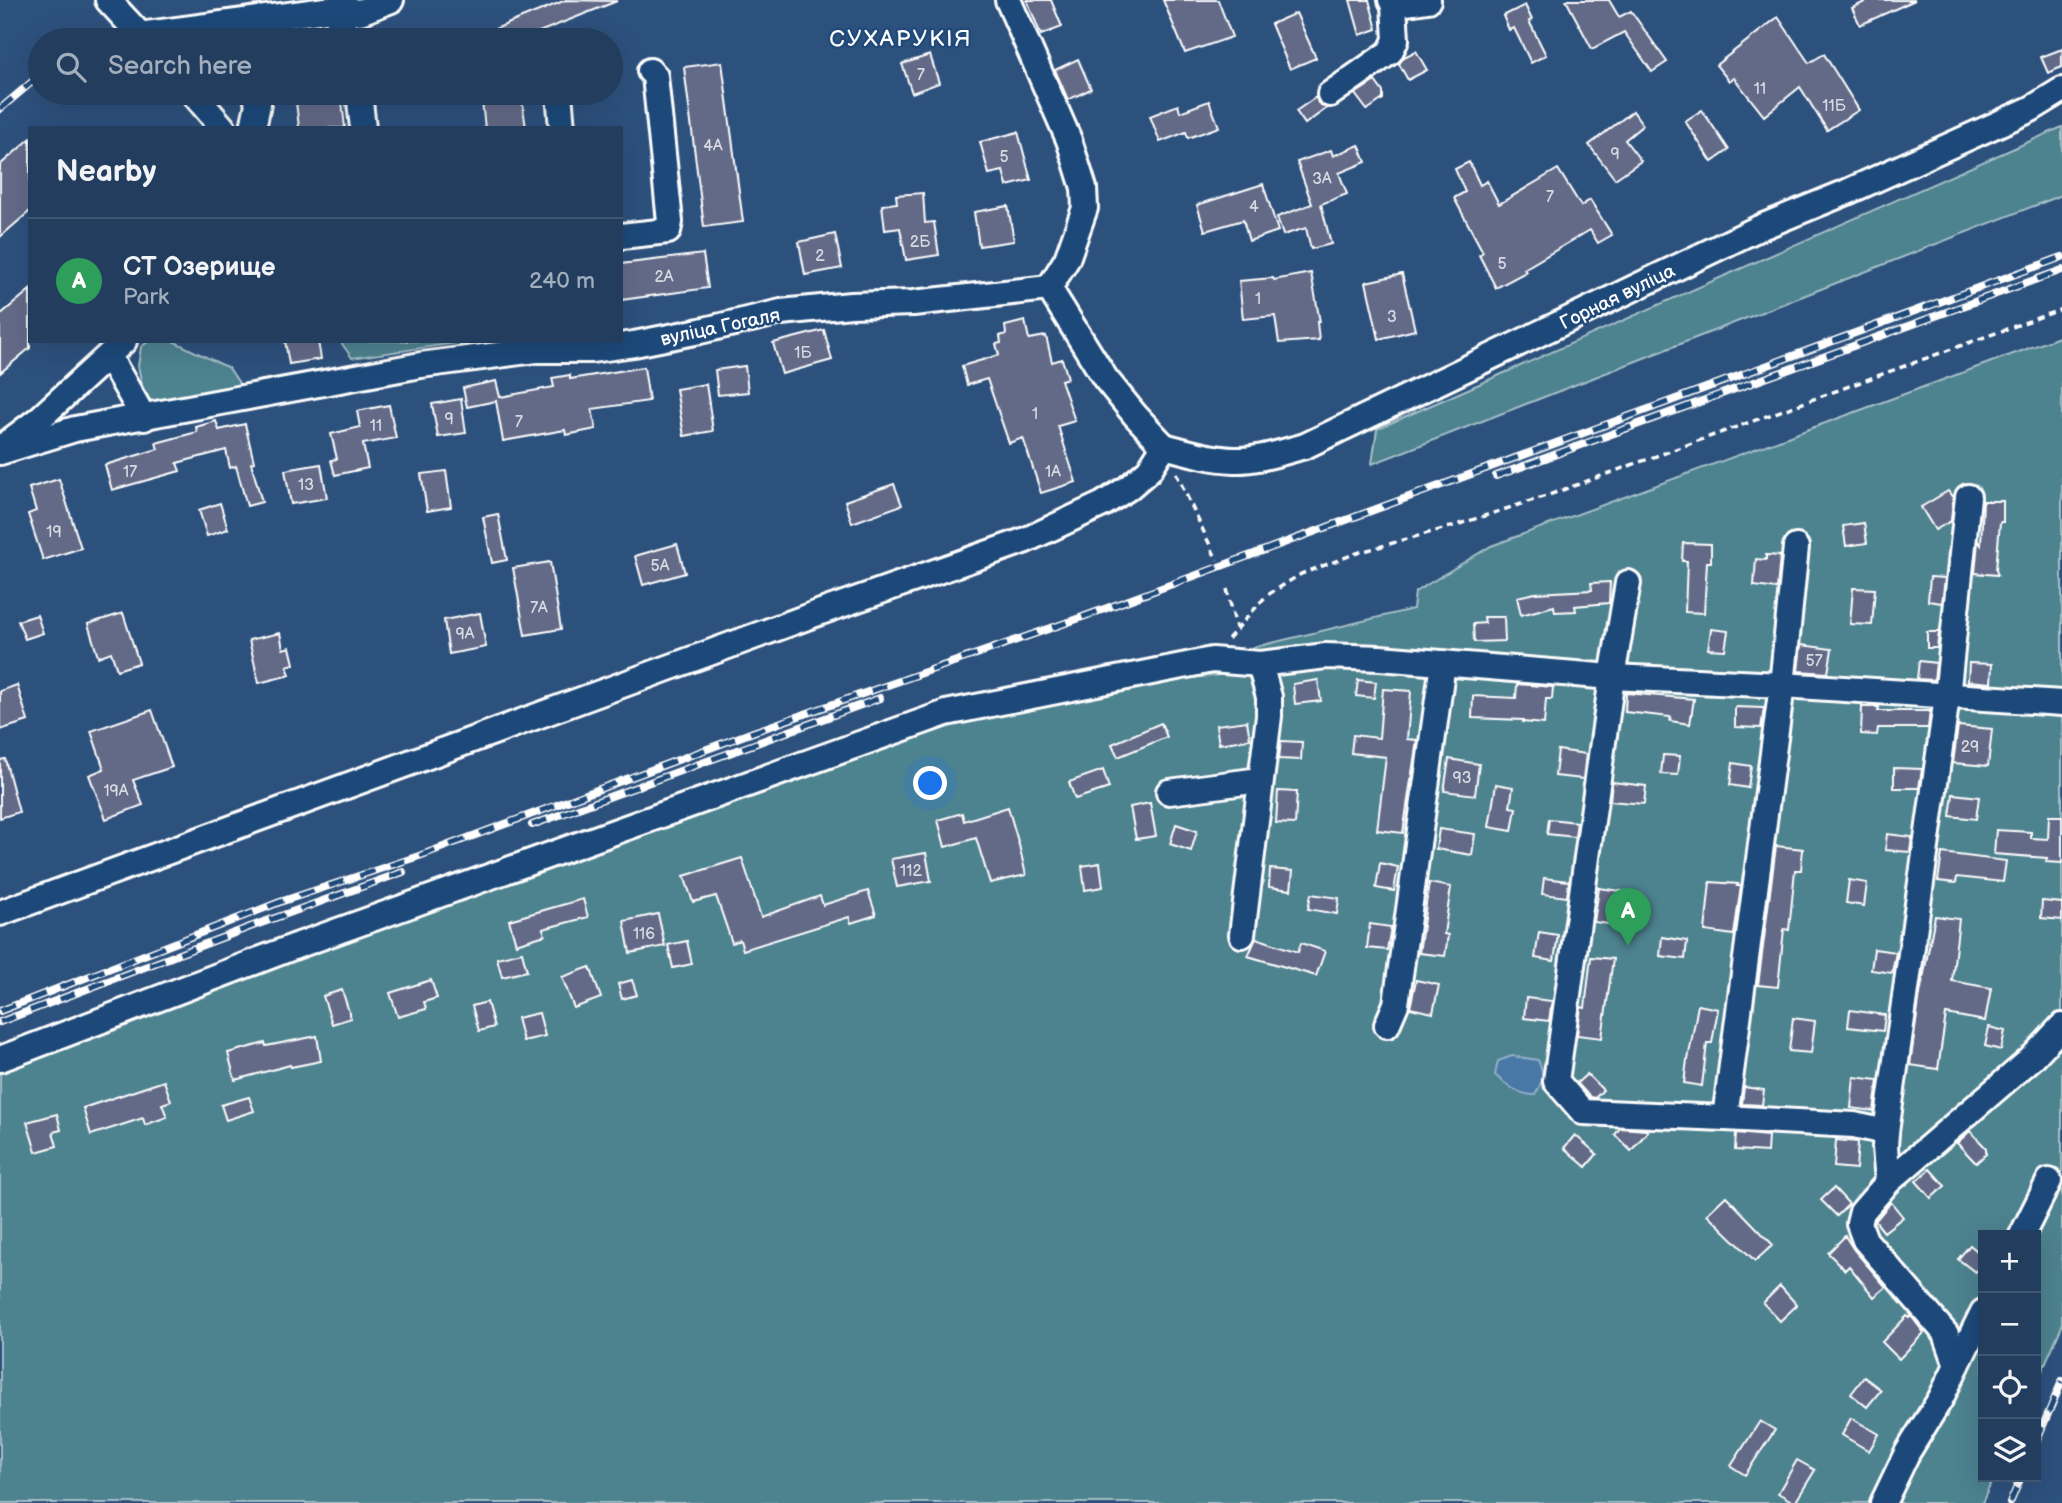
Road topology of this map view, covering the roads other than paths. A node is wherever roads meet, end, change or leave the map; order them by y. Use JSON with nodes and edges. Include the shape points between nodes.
{"nodes":[{"id":1,"x":108,"y":0,"type":"edge"},
{"id":2,"x":391,"y":0,"type":"edge"},
{"id":3,"x":1008,"y":0,"type":"edge"},
{"id":4,"x":1428,"y":0,"type":"edge"},
{"id":5,"x":1392,"y":3,"type":"edge"},
{"id":6,"x":332,"y":9,"type":"junction"},
{"id":7,"x":134,"y":28,"type":"edge"},
{"id":8,"x":203,"y":28,"type":"edge"},
{"id":9,"x":343,"y":28,"type":"edge"},
{"id":10,"x":650,"y":71,"type":"dead end"},
{"id":11,"x":2062,"y":90,"type":"edge"},
{"id":12,"x":1330,"y":94,"type":"dead end"},
{"id":13,"x":203,"y":105,"type":"edge"},
{"id":14,"x":258,"y":105,"type":"edge"},
{"id":15,"x":360,"y":105,"type":"edge"},
{"id":16,"x":560,"y":105,"type":"edge"},
{"id":17,"x":221,"y":126,"type":"edge"},
{"id":18,"x":253,"y":126,"type":"edge"},
{"id":19,"x":363,"y":126,"type":"edge"},
{"id":20,"x":562,"y":126,"type":"edge"},
{"id":21,"x":623,"y":236,"type":"edge"},
{"id":22,"x":1049,"y":288,"type":"junction"},
{"id":23,"x":117,"y":349,"type":"edge"},
{"id":24,"x":144,"y":418,"type":"junction"},
{"id":25,"x":1164,"y":446,"type":"junction"},
{"id":26,"x":0,"y":450,"type":"edge"},
{"id":27,"x":1968,"y":497,"type":"dead end"},
{"id":28,"x":1796,"y":547,"type":"dead end"},
{"id":29,"x":1628,"y":583,"type":"dead end"},
{"id":30,"x":1251,"y":663,"type":"junction"},
{"id":31,"x":1443,"y":663,"type":"junction"},
{"id":32,"x":1612,"y":677,"type":"junction"},
{"id":33,"x":1782,"y":685,"type":"junction"},
{"id":34,"x":1948,"y":696,"type":"junction"},
{"id":35,"x":2062,"y":703,"type":"edge"},
{"id":36,"x":1260,"y":780,"type":"junction"},
{"id":37,"x":1169,"y":792,"type":"dead end"},
{"id":38,"x":0,"y":913,"type":"edge"},
{"id":39,"x":1242,"y":935,"type":"dead end"},
{"id":40,"x":1387,"y":1025,"type":"dead end"},
{"id":41,"x":2062,"y":1026,"type":"edge"},
{"id":42,"x":0,"y":1059,"type":"edge"},
{"id":43,"x":1725,"y":1118,"type":"junction"},
{"id":44,"x":1886,"y":1132,"type":"junction"},
{"id":45,"x":2049,"y":1181,"type":"dead end"},
{"id":46,"x":1888,"y":1182,"type":"junction"},
{"id":47,"x":2024,"y":1230,"type":"edge"},
{"id":48,"x":1978,"y":1322,"type":"edge"},
{"id":49,"x":1957,"y":1365,"type":"junction"},
{"id":50,"x":1883,"y":1503,"type":"edge"}],
"edges":[{"from":1,"to":7,"type":"street"},
{"from":2,"to":6,"type":"street","via":[[360,12]]},
{"from":3,"to":22,"type":"street","via":[[1069,140],[1084,188],[1081,221],[1067,259]]},
{"from":4,"to":5,"type":"street"},
{"from":5,"to":12,"type":"street","via":[[1396,40],[1390,52]]},
{"from":6,"to":8,"type":"street"},
{"from":6,"to":9,"type":"street"},
{"from":10,"to":21,"type":"street","via":[[655,76],[670,222],[668,232]]},
{"from":11,"to":25,"type":"street","name":"Горная вуліца","via":[[2031,109],[1759,229],[1305,446],[1236,460]]},
{"from":13,"to":17,"type":"street"},
{"from":14,"to":18,"type":"street"},
{"from":15,"to":19,"type":"street"},
{"from":16,"to":20,"type":"street"},
{"from":22,"to":24,"type":"street","name":"вуліца Гогаля","via":[[781,312],[634,344],[536,350],[421,365]]},
{"from":22,"to":25,"type":"street","via":[[1105,379]]},
{"from":23,"to":24,"type":"street","name":"вуліца Гогаля"},
{"from":23,"to":26,"type":"street","name":"вуліца Гогаля"},
{"from":24,"to":26,"type":"street","name":"вуліца Гогаля","via":[[75,429]]},
{"from":25,"to":38,"type":"street","via":[[1149,470],[1128,488],[1026,540]]},
{"from":27,"to":34,"type":"street"},
{"from":28,"to":33,"type":"street"},
{"from":29,"to":32,"type":"street"},
{"from":30,"to":31,"type":"street","via":[[1326,656]]},
{"from":30,"to":36,"type":"street","via":[[1269,697]]},
{"from":30,"to":42,"type":"street","via":[[1212,660],[946,713],[284,951]]},
{"from":31,"to":32,"type":"street"},
{"from":31,"to":40,"type":"street","via":[[1396,1004]]},
{"from":32,"to":33,"type":"street"},
{"from":32,"to":43,"type":"street","via":[[1556,1081],[1583,1112]]},
{"from":33,"to":34,"type":"street"},
{"from":33,"to":43,"type":"street"},
{"from":34,"to":35,"type":"street"},
{"from":34,"to":44,"type":"street"},
{"from":36,"to":37,"type":"street"},
{"from":36,"to":39,"type":"street"},
{"from":41,"to":46,"type":"street","via":[[2031,1059]]},
{"from":43,"to":44,"type":"street","via":[[1854,1125]]},
{"from":44,"to":46,"type":"street"},
{"from":45,"to":47,"type":"street"},
{"from":46,"to":49,"type":"street","via":[[1862,1212],[1859,1224],[1865,1240],[1946,1334]]},
{"from":48,"to":49,"type":"street"},
{"from":49,"to":50,"type":"street"}]}
